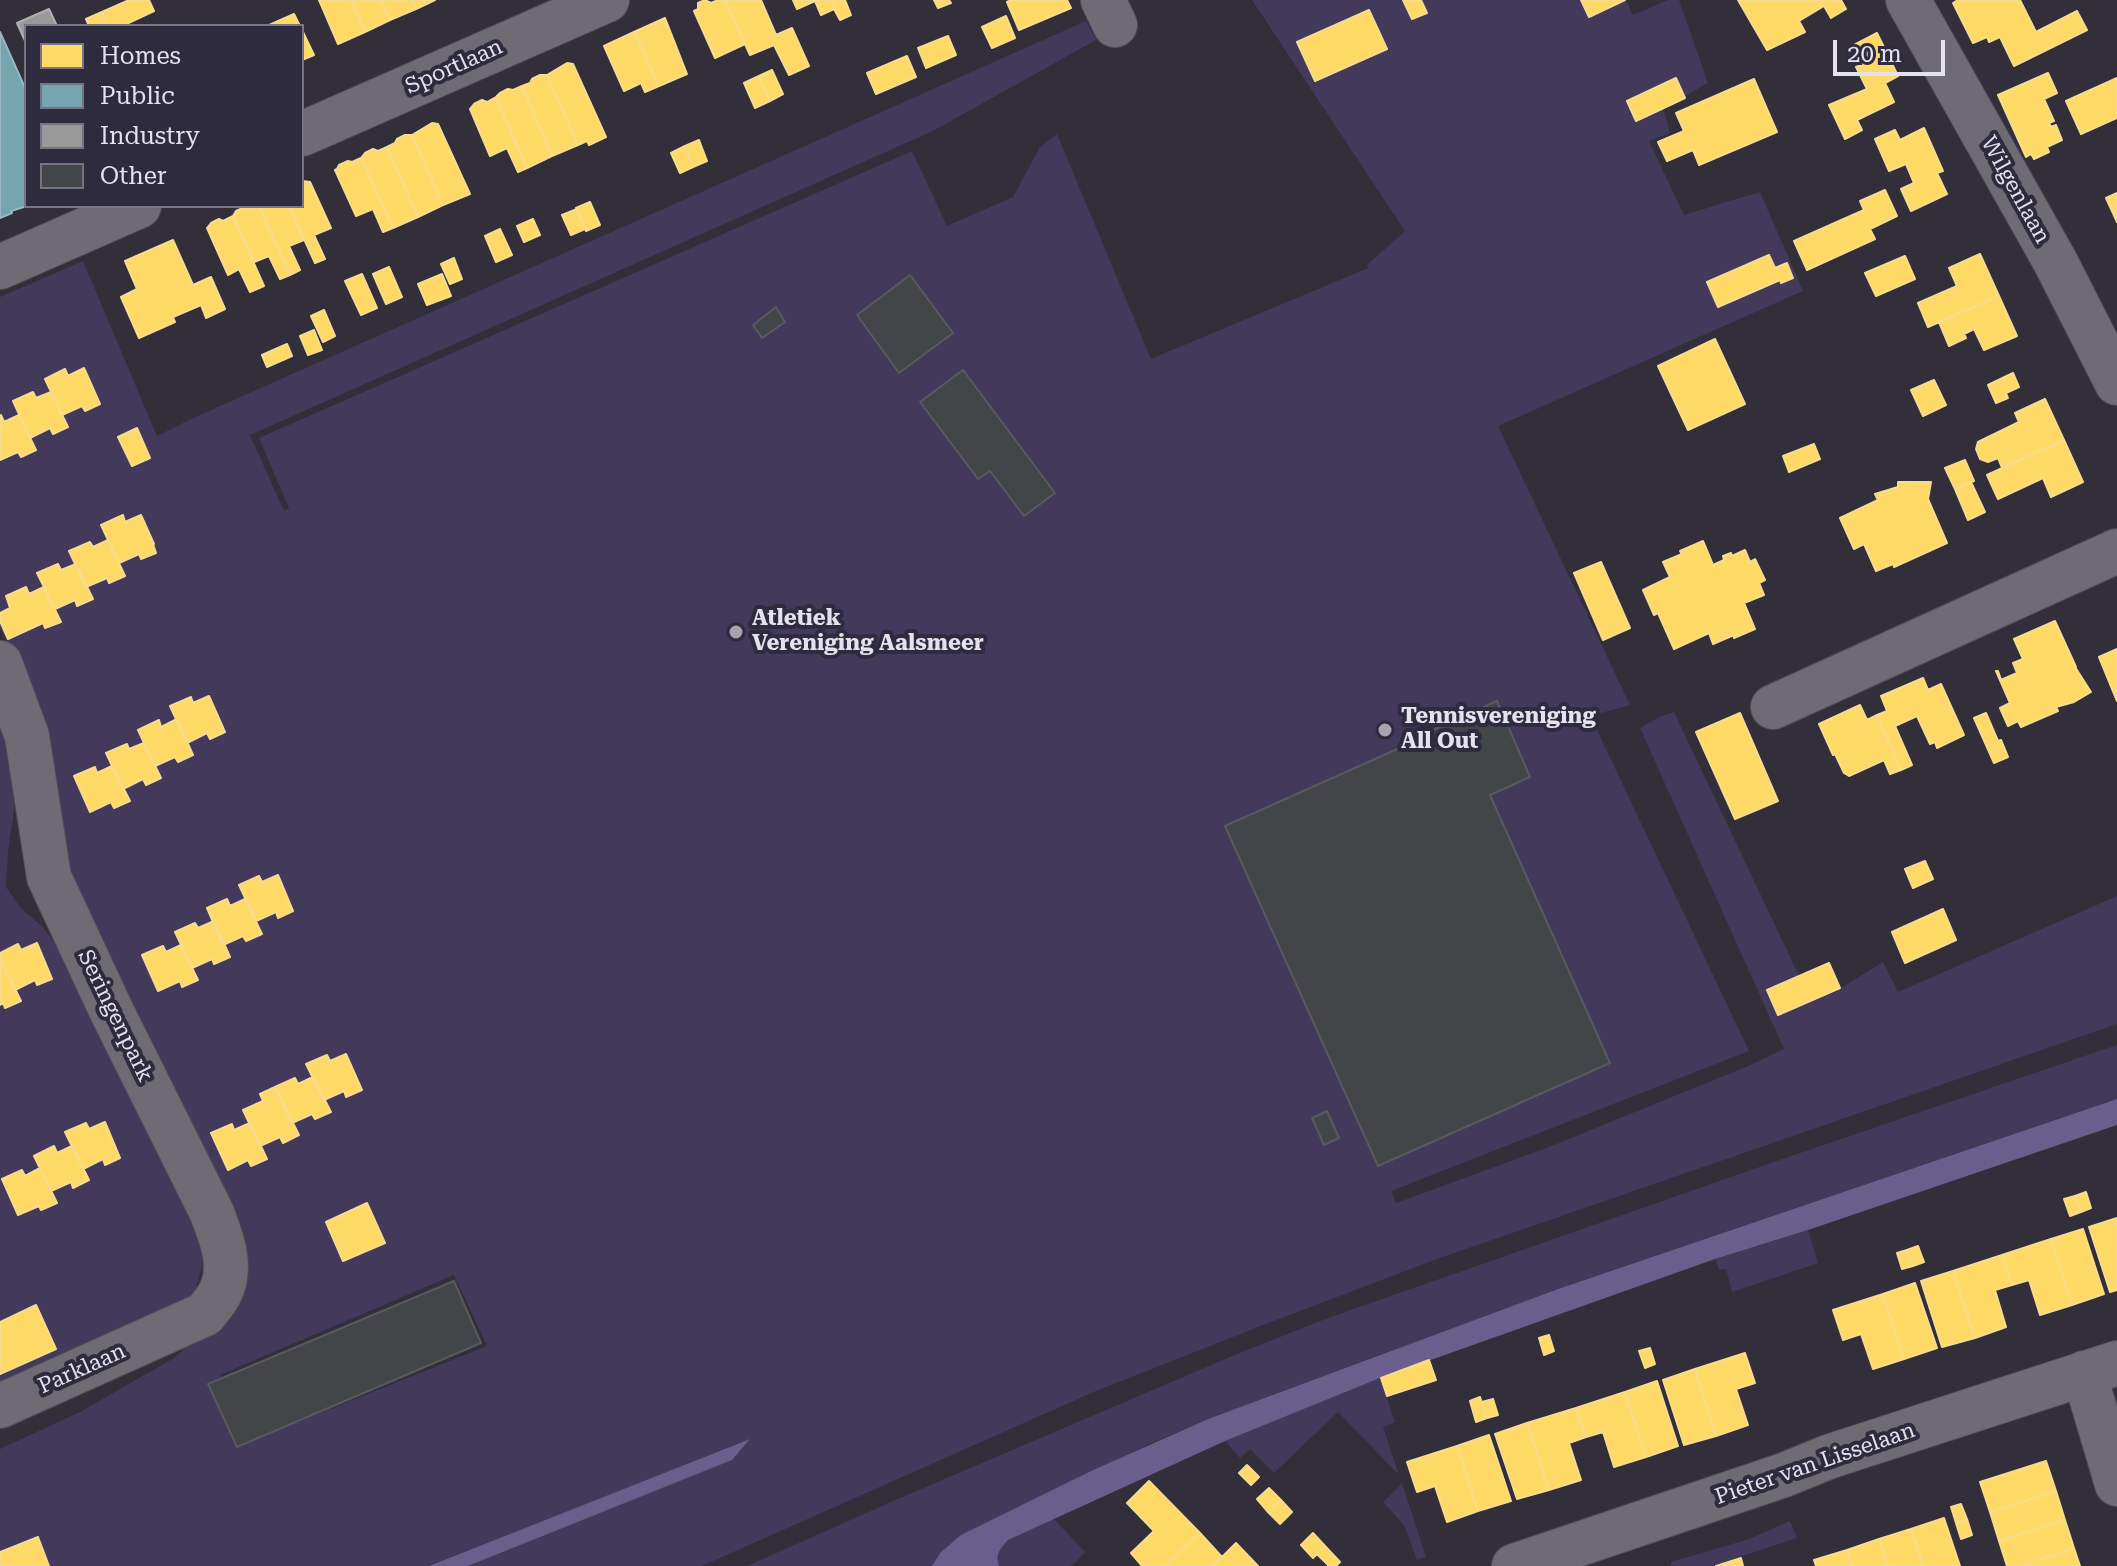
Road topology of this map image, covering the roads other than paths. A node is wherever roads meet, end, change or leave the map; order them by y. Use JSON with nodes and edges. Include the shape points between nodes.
{"nodes":[{"id":1,"x":607,"y":0,"type":"edge"},
{"id":2,"x":1908,"y":0,"type":"edge"},
{"id":3,"x":304,"y":133,"type":"edge"},
{"id":4,"x":134,"y":208,"type":"edge"},
{"id":5,"x":0,"y":267,"type":"edge"},
{"id":6,"x":2117,"y":383,"type":"edge"},
{"id":7,"x":2117,"y":551,"type":"edge"},
{"id":8,"x":0,"y":663,"type":"edge"},
{"id":9,"x":1773,"y":707,"type":"dead end"},
{"id":10,"x":164,"y":1333,"type":"joint"},
{"id":11,"x":2100,"y":1368,"type":"edge"},
{"id":12,"x":0,"y":1406,"type":"edge"},
{"id":13,"x":2117,"y":1484,"type":"edge"},
{"id":14,"x":1514,"y":1566,"type":"edge"}],
"edges":[{"from":1,"to":3,"type":"street","name":"Sportlaan"},
{"from":2,"to":6,"type":"street","name":"Wilgenlaan"},
{"from":4,"to":5,"type":"street"},
{"from":7,"to":9,"type":"street"},
{"from":8,"to":10,"type":"street","name":"Seringenpark","via":[[27,736],[49,877],[222,1237],[228,1270],[220,1294],[205,1314]]},
{"from":10,"to":12,"type":"street","name":"Parklaan"},
{"from":11,"to":13,"type":"street"},
{"from":11,"to":14,"type":"street","name":"Pieter van Lisselaan"}]}
